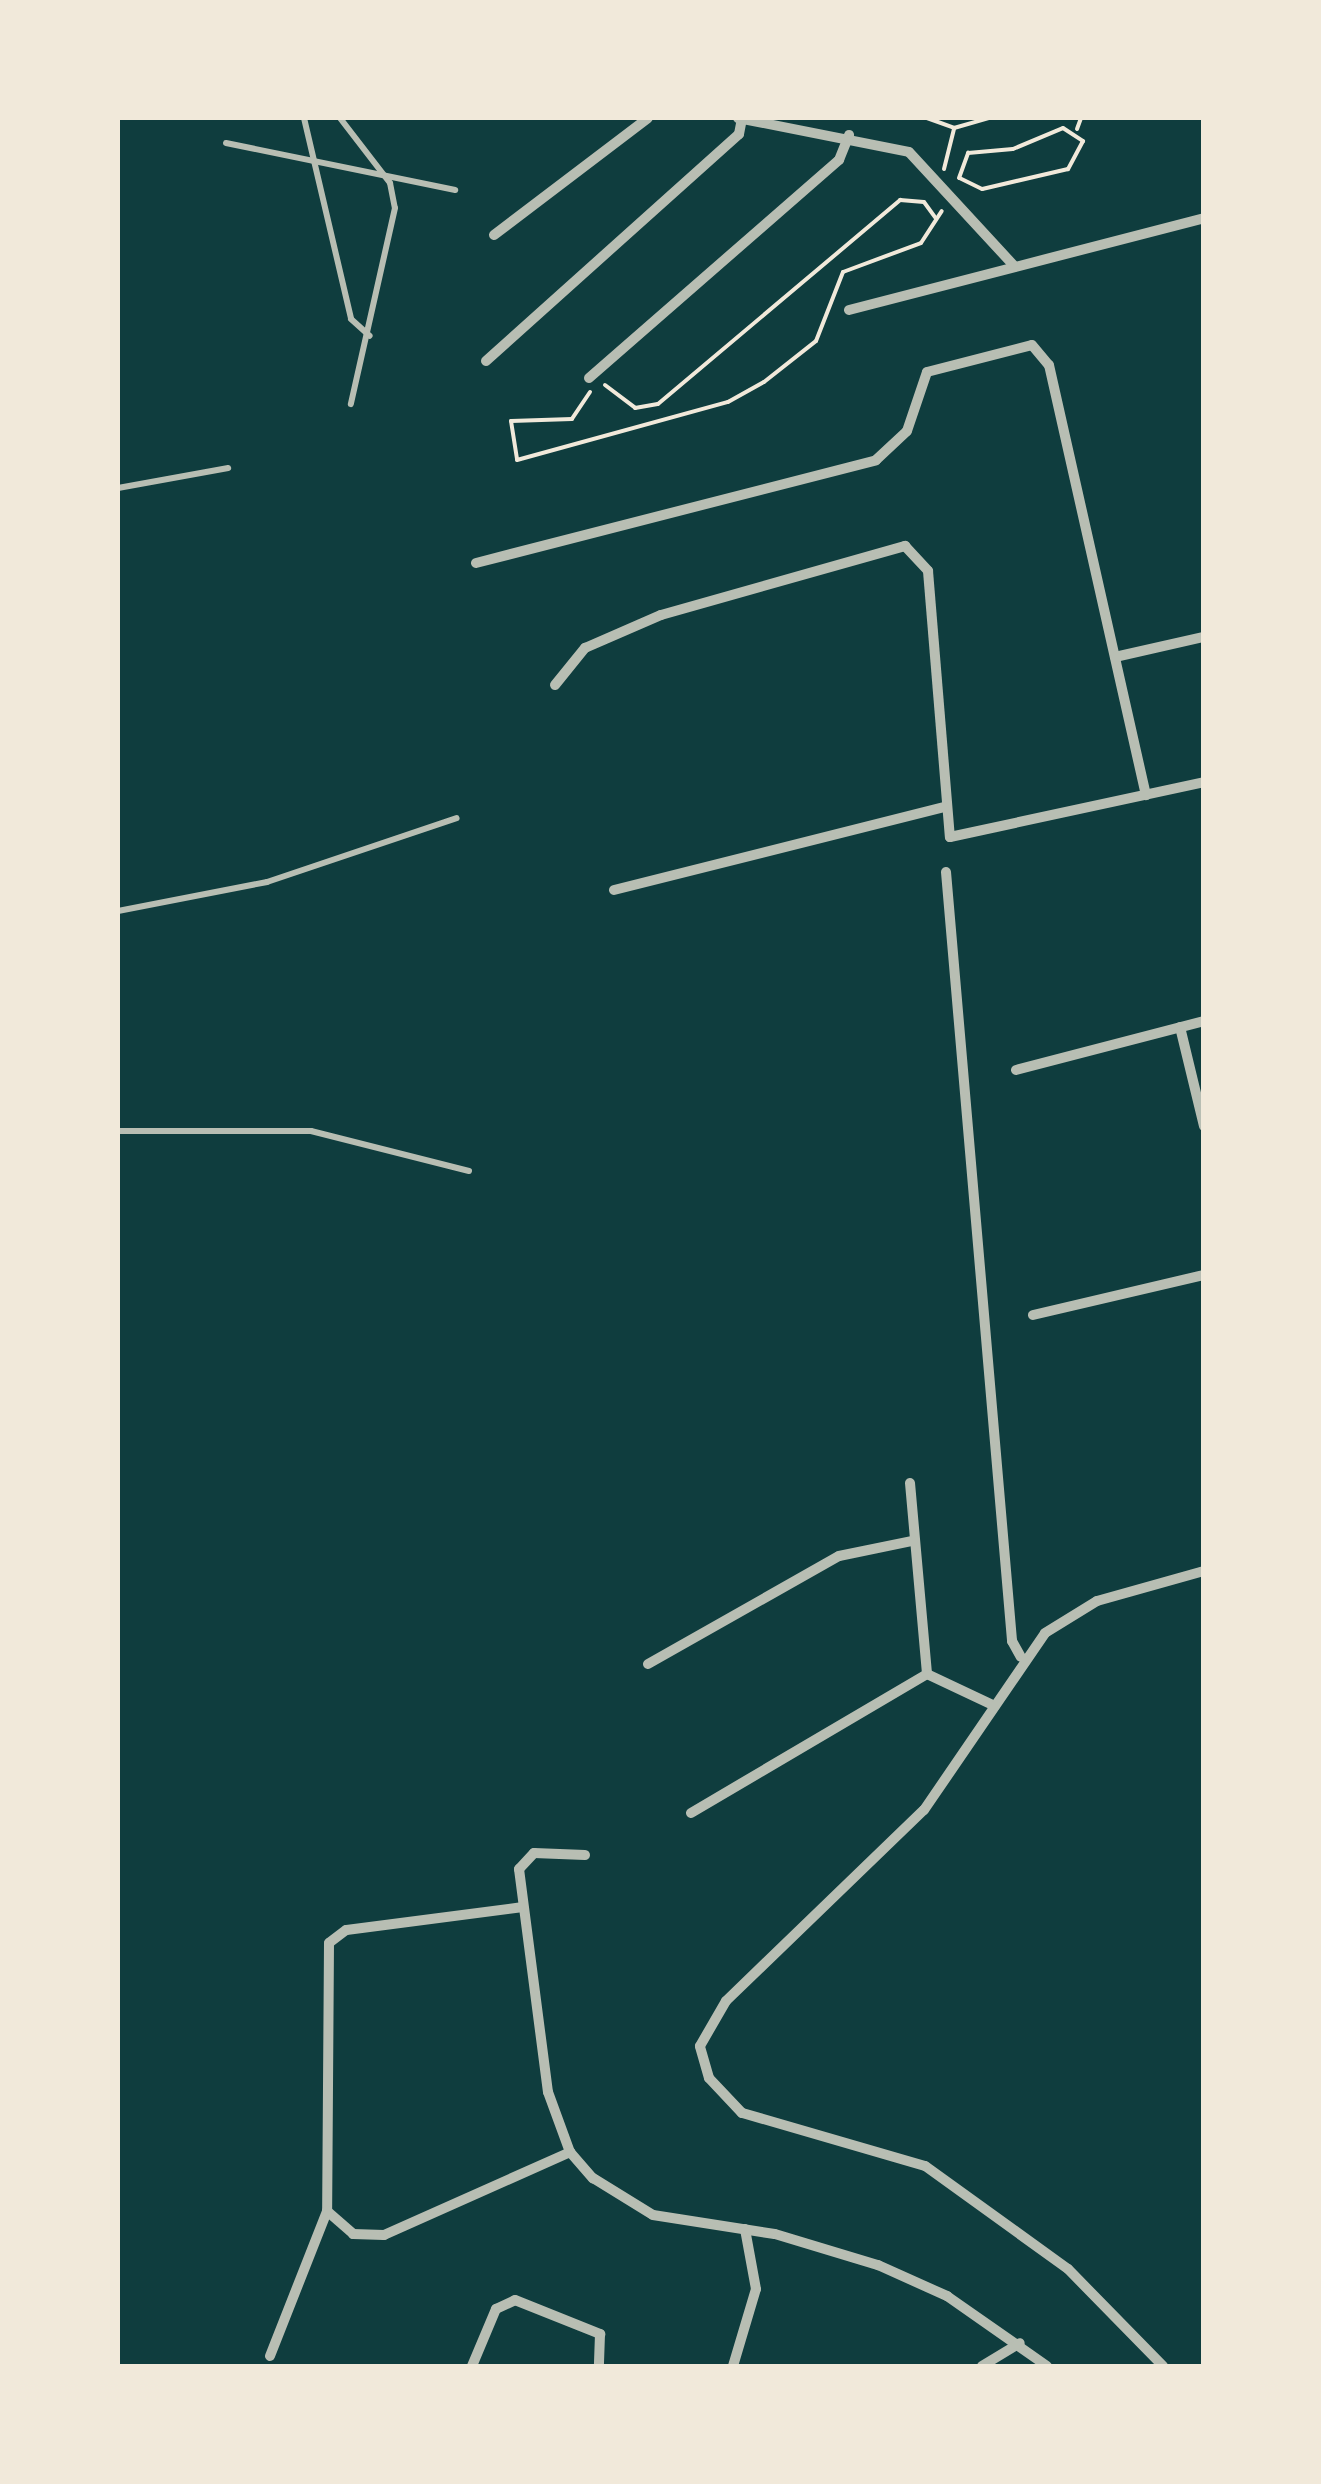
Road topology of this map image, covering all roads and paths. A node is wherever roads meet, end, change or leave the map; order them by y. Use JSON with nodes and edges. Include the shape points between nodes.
{"nodes":[{"id":1,"x":304,"y":118,"type":"edge"},
{"id":2,"x":340,"y":118,"type":"edge"},
{"id":3,"x":648,"y":118,"type":"edge"},
{"id":4,"x":739,"y":118,"type":"edge"},
{"id":5,"x":927,"y":118,"type":"edge"},
{"id":6,"x":989,"y":118,"type":"edge"},
{"id":7,"x":1081,"y":118,"type":"edge"},
{"id":8,"x":1090,"y":118,"type":"edge"},
{"id":9,"x":1104,"y":118,"type":"edge"},
{"id":10,"x":954,"y":128,"type":"junction"},
{"id":11,"x":1077,"y":130,"type":"junction"},
{"id":12,"x":849,"y":136,"type":"junction"},
{"id":13,"x":226,"y":143,"type":"dead end"},
{"id":14,"x":315,"y":166,"type":"junction"},
{"id":15,"x":390,"y":182,"type":"junction"},
{"id":16,"x":940,"y":183,"type":"junction"},
{"id":17,"x":455,"y":190,"type":"dead end"},
{"id":18,"x":955,"y":199,"type":"junction"},
{"id":19,"x":935,"y":216,"type":"junction"},
{"id":20,"x":1204,"y":218,"type":"edge"},
{"id":21,"x":494,"y":235,"type":"dead end"},
{"id":22,"x":1014,"y":267,"type":"junction"},
{"id":23,"x":850,"y":310,"type":"dead end"},
{"id":24,"x":370,"y":336,"type":"junction"},
{"id":25,"x":486,"y":361,"type":"dead end"},
{"id":26,"x":589,"y":378,"type":"dead end"},
{"id":27,"x":351,"y":404,"type":"dead end"},
{"id":28,"x":228,"y":468,"type":"dead end"},
{"id":29,"x":118,"y":488,"type":"edge"},
{"id":30,"x":476,"y":563,"type":"dead end"},
{"id":31,"x":1204,"y":637,"type":"edge"},
{"id":32,"x":1115,"y":657,"type":"junction"},
{"id":33,"x":555,"y":684,"type":"dead end"},
{"id":34,"x":1204,"y":782,"type":"edge"},
{"id":35,"x":1146,"y":795,"type":"junction"},
{"id":36,"x":944,"y":807,"type":"junction"},
{"id":37,"x":457,"y":818,"type":"dead end"},
{"id":38,"x":946,"y":872,"type":"dead end"},
{"id":39,"x":614,"y":890,"type":"dead end"},
{"id":40,"x":118,"y":911,"type":"edge"},
{"id":41,"x":1204,"y":1021,"type":"edge"},
{"id":42,"x":1180,"y":1027,"type":"junction"},
{"id":43,"x":1016,"y":1070,"type":"dead end"},
{"id":44,"x":1204,"y":1126,"type":"edge"},
{"id":45,"x":118,"y":1131,"type":"edge"},
{"id":46,"x":469,"y":1171,"type":"dead end"},
{"id":47,"x":1204,"y":1275,"type":"edge"},
{"id":48,"x":1033,"y":1315,"type":"dead end"},
{"id":49,"x":910,"y":1483,"type":"dead end"},
{"id":50,"x":912,"y":1540,"type":"junction"},
{"id":51,"x":1204,"y":1570,"type":"edge"},
{"id":52,"x":1020,"y":1657,"type":"junction"},
{"id":53,"x":648,"y":1664,"type":"dead end"},
{"id":54,"x":926,"y":1674,"type":"junction"},
{"id":55,"x":995,"y":1706,"type":"junction"},
{"id":56,"x":691,"y":1813,"type":"dead end"},
{"id":57,"x":585,"y":1854,"type":"dead end"},
{"id":58,"x":524,"y":1907,"type":"junction"},
{"id":59,"x":570,"y":2152,"type":"junction"},
{"id":60,"x":326,"y":2211,"type":"junction"},
{"id":61,"x":745,"y":2229,"type":"junction"},
{"id":62,"x":1020,"y":2343,"type":"junction"},
{"id":63,"x":270,"y":2356,"type":"dead end"},
{"id":64,"x":472,"y":2366,"type":"edge"},
{"id":65,"x":599,"y":2366,"type":"edge"},
{"id":66,"x":733,"y":2366,"type":"edge"},
{"id":67,"x":982,"y":2366,"type":"edge"},
{"id":68,"x":1047,"y":2366,"type":"edge"},
{"id":69,"x":1162,"y":2366,"type":"edge"}],
"edges":[{"from":1,"to":14,"type":"lane"},
{"from":2,"to":15,"type":"lane"},
{"from":3,"to":21,"type":"street"},
{"from":4,"to":12,"type":"street"},
{"from":4,"to":25,"type":"street","via":[[739,134]]},
{"from":5,"to":10,"type":"path"},
{"from":6,"to":10,"type":"path"},
{"from":7,"to":11,"type":"path"},
{"from":8,"to":9,"type":"path"},
{"from":10,"to":16,"type":"path"},
{"from":11,"to":11,"type":"path","via":[[1080,160],[1054,175],[982,190],[959,178],[968,153]]},
{"from":12,"to":16,"type":"street","via":[[908,152]]},
{"from":12,"to":26,"type":"street","via":[[839,160]]},
{"from":13,"to":14,"type":"lane"},
{"from":14,"to":15,"type":"lane"},
{"from":14,"to":24,"type":"lane","via":[[351,319]]},
{"from":15,"to":17,"type":"lane"},
{"from":15,"to":24,"type":"lane","via":[[395,208]]},
{"from":16,"to":18,"type":"street"},
{"from":18,"to":19,"type":"path"},
{"from":18,"to":22,"type":"street"},
{"from":19,"to":19,"type":"path","via":[[921,243],[843,272],[816,341],[764,382],[728,402],[516,460],[511,420],[572,419],[595,384],[617,386],[635,408],[658,404],[900,200],[924,202]]},
{"from":20,"to":22,"type":"street"},
{"from":22,"to":23,"type":"street"},
{"from":24,"to":27,"type":"lane"},
{"from":28,"to":29,"type":"lane"},
{"from":30,"to":32,"type":"street","via":[[888,453],[935,366],[1027,344],[1042,351]]},
{"from":31,"to":32,"type":"street"},
{"from":32,"to":35,"type":"street"},
{"from":33,"to":36,"type":"street","via":[[585,648],[661,615],[891,545],[918,552],[928,570]]},
{"from":34,"to":35,"type":"street"},
{"from":35,"to":36,"type":"street","via":[[954,838]]},
{"from":36,"to":39,"type":"street"},
{"from":37,"to":40,"type":"lane","via":[[267,882]]},
{"from":38,"to":52,"type":"street","via":[[1012,1641]]},
{"from":41,"to":42,"type":"street"},
{"from":42,"to":43,"type":"street"},
{"from":42,"to":44,"type":"street"},
{"from":45,"to":46,"type":"lane","via":[[310,1131]]},
{"from":47,"to":48,"type":"street"},
{"from":49,"to":50,"type":"street"},
{"from":50,"to":53,"type":"street","via":[[839,1556]]},
{"from":50,"to":54,"type":"street"},
{"from":51,"to":52,"type":"street","via":[[1087,1606]]},
{"from":52,"to":55,"type":"street"},
{"from":54,"to":55,"type":"street"},
{"from":54,"to":56,"type":"street"},
{"from":55,"to":69,"type":"street","via":[[924,1810],[726,2001],[705,2027],[701,2063],[723,2095],[767,2126],[858,2140],[925,2166],[1068,2269]]},
{"from":57,"to":58,"type":"street","via":[[526,1859]]},
{"from":58,"to":59,"type":"street","via":[[537,2041]]},
{"from":58,"to":60,"type":"street","via":[[346,1930],[329,1944]]},
{"from":59,"to":60,"type":"street","via":[[384,2235],[353,2234]]},
{"from":59,"to":61,"type":"street","via":[[620,2199],[653,2216]]},
{"from":60,"to":63,"type":"street"},
{"from":61,"to":62,"type":"street","via":[[878,2265]]},
{"from":61,"to":66,"type":"street","via":[[756,2288]]},
{"from":62,"to":67,"type":"street"},
{"from":62,"to":68,"type":"street"},
{"from":64,"to":65,"type":"street","via":[[496,2309],[514,2300],[600,2334]]}]}
